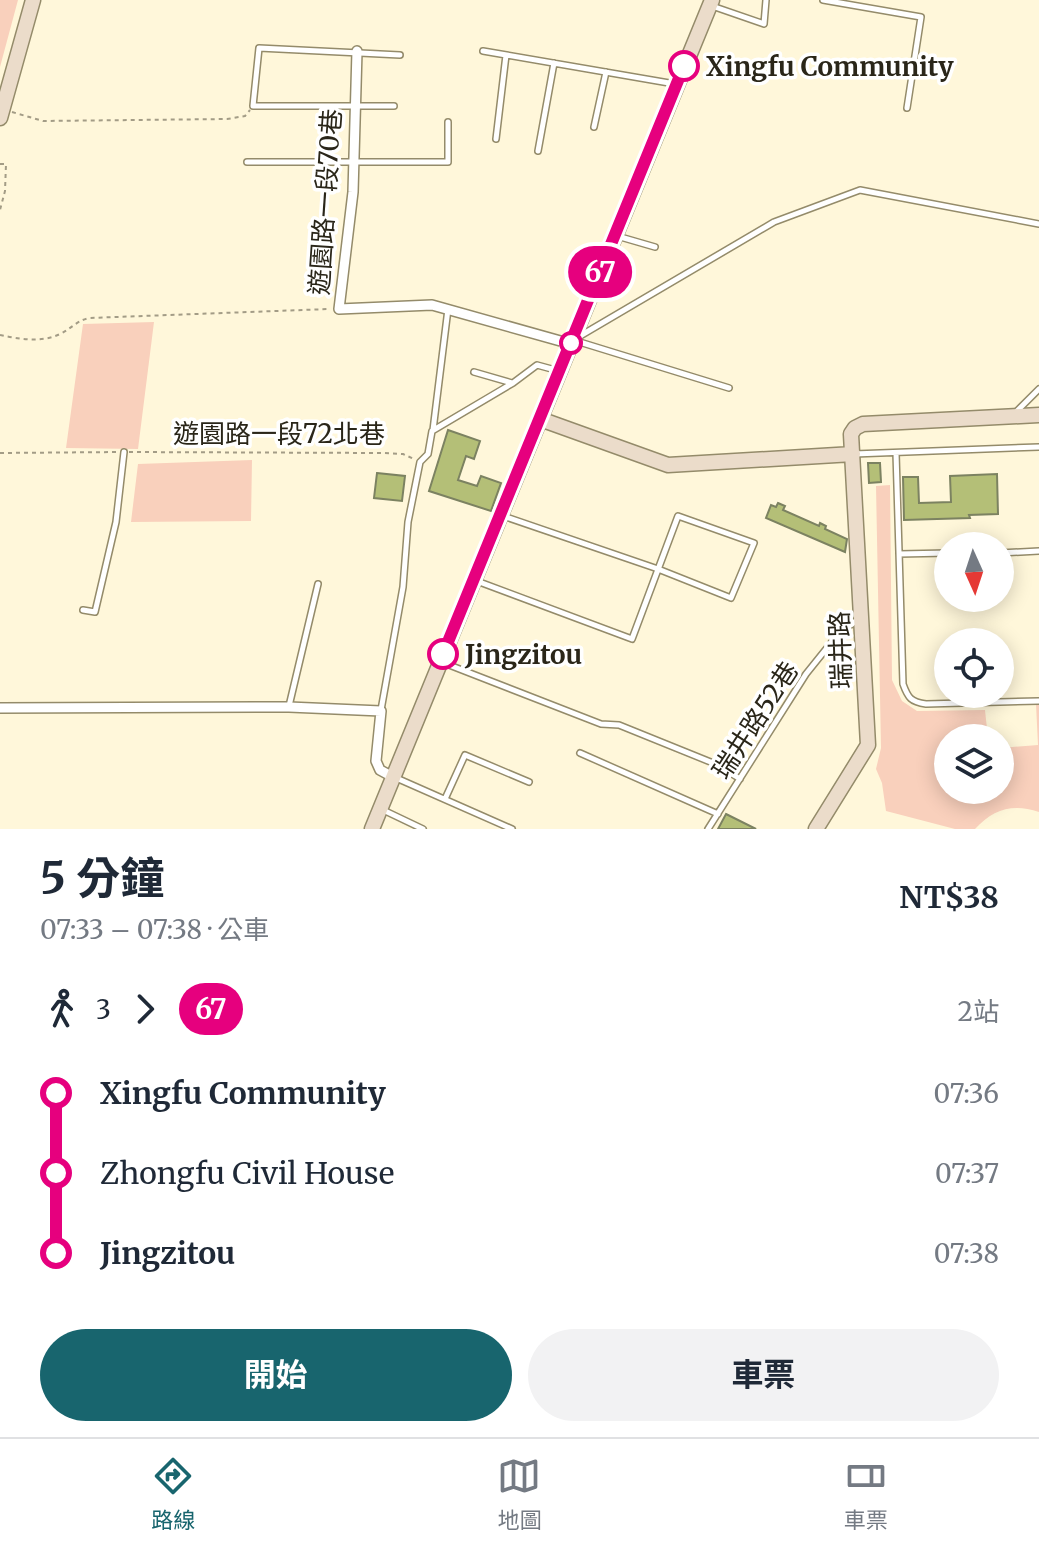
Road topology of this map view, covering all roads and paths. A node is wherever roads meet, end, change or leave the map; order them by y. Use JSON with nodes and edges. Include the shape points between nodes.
{"nodes":[{"id":1,"x":33,"y":0,"type":"edge"},
{"id":2,"x":766,"y":0,"type":"edge"},
{"id":3,"x":823,"y":0,"type":"edge"},
{"id":4,"x":711,"y":3,"type":"edge"},
{"id":5,"x":357,"y":51,"type":"junction"},
{"id":6,"x":483,"y":51,"type":"dead end"},
{"id":7,"x":400,"y":55,"type":"dead end"},
{"id":8,"x":506,"y":55,"type":"junction"},
{"id":9,"x":554,"y":63,"type":"junction"},
{"id":10,"x":606,"y":72,"type":"junction"},
{"id":11,"x":676,"y":85,"type":"junction"},
{"id":12,"x":253,"y":106,"type":"junction"},
{"id":13,"x":394,"y":106,"type":"dead end"},
{"id":14,"x":355,"y":107,"type":"junction"},
{"id":15,"x":907,"y":108,"type":"dead end"},
{"id":16,"x":1,"y":113,"type":"edge"},
{"id":17,"x":448,"y":122,"type":"dead end"},
{"id":18,"x":594,"y":127,"type":"dead end"},
{"id":19,"x":496,"y":139,"type":"dead end"},
{"id":20,"x":538,"y":151,"type":"dead end"},
{"id":21,"x":247,"y":162,"type":"dead end"},
{"id":22,"x":0,"y":164,"type":"edge"},
{"id":23,"x":353,"y":164,"type":"junction"},
{"id":24,"x":0,"y":210,"type":"edge"},
{"id":25,"x":1039,"y":224,"type":"edge"},
{"id":26,"x":616,"y":236,"type":"junction"},
{"id":27,"x":655,"y":247,"type":"dead end"},
{"id":28,"x":448,"y":308,"type":"junction"},
{"id":29,"x":339,"y":309,"type":"junction"},
{"id":30,"x":0,"y":335,"type":"edge"},
{"id":31,"x":572,"y":340,"type":"junction"},
{"id":32,"x":474,"y":372,"type":"dead end"},
{"id":33,"x":560,"y":372,"type":"junction"},
{"id":34,"x":513,"y":383,"type":"junction"},
{"id":35,"x":729,"y":388,"type":"dead end"},
{"id":36,"x":1039,"y":389,"type":"edge"},
{"id":37,"x":1039,"y":415,"type":"edge"},
{"id":38,"x":1012,"y":417,"type":"junction"},
{"id":39,"x":540,"y":419,"type":"junction"},
{"id":40,"x":432,"y":431,"type":"junction"},
{"id":41,"x":1039,"y":447,"type":"edge"},
{"id":42,"x":124,"y":452,"type":"junction"},
{"id":43,"x":0,"y":453,"type":"edge"},
{"id":44,"x":896,"y":453,"type":"junction"},
{"id":45,"x":853,"y":454,"type":"junction"},
{"id":46,"x":420,"y":462,"type":"junction"},
{"id":47,"x":501,"y":515,"type":"junction"},
{"id":48,"x":1039,"y":551,"type":"edge"},
{"id":49,"x":1014,"y":552,"type":"edge"},
{"id":50,"x":934,"y":553,"type":"edge"},
{"id":51,"x":899,"y":554,"type":"junction"},
{"id":52,"x":658,"y":569,"type":"junction"},
{"id":53,"x":474,"y":580,"type":"junction"},
{"id":54,"x":318,"y":584,"type":"dead end"},
{"id":55,"x":83,"y":610,"type":"dead end"},
{"id":56,"x":863,"y":616,"type":"junction"},
{"id":57,"x":440,"y":661,"type":"junction"},
{"id":58,"x":1039,"y":701,"type":"edge"},
{"id":59,"x":289,"y":707,"type":"junction"},
{"id":60,"x":0,"y":708,"type":"edge"},
{"id":61,"x":381,"y":711,"type":"junction"},
{"id":62,"x":580,"y":753,"type":"dead end"},
{"id":63,"x":393,"y":777,"type":"junction"},
{"id":64,"x":740,"y":779,"type":"junction"},
{"id":65,"x":529,"y":782,"type":"dead end"},
{"id":66,"x":445,"y":799,"type":"junction"},
{"id":67,"x":380,"y":808,"type":"junction"},
{"id":68,"x":718,"y":814,"type":"junction"},
{"id":69,"x":372,"y":829,"type":"edge"},
{"id":70,"x":423,"y":829,"type":"edge"},
{"id":71,"x":512,"y":829,"type":"edge"},
{"id":72,"x":708,"y":829,"type":"edge"},
{"id":73,"x":816,"y":829,"type":"edge"}],
"edges":[{"from":1,"to":16,"type":"street"},
{"from":2,"to":4,"type":"lane","via":[[764,24]]},
{"from":3,"to":15,"type":"lane","via":[[921,17]]},
{"from":4,"to":11,"type":"street"},
{"from":5,"to":7,"type":"lane"},
{"from":5,"to":12,"type":"lane","via":[[259,48]]},
{"from":5,"to":14,"type":"street","name":"遊園路一段70巷"},
{"from":6,"to":8,"type":"lane"},
{"from":8,"to":9,"type":"lane"},
{"from":8,"to":19,"type":"lane"},
{"from":9,"to":10,"type":"lane"},
{"from":9,"to":20,"type":"lane"},
{"from":10,"to":11,"type":"lane"},
{"from":10,"to":18,"type":"lane"},
{"from":11,"to":26,"type":"street"},
{"from":12,"to":14,"type":"lane"},
{"from":12,"to":16,"type":"path","via":[[245,116],[227,119],[43,121]]},
{"from":13,"to":14,"type":"lane"},
{"from":14,"to":23,"type":"street","name":"遊園路一段70巷"},
{"from":17,"to":23,"type":"lane","via":[[448,162]]},
{"from":21,"to":23,"type":"lane"},
{"from":22,"to":24,"type":"path","via":[[6,164]]},
{"from":23,"to":29,"type":"street","name":"遊園路一段70巷"},
{"from":25,"to":31,"type":"lane","via":[[860,190],[774,222]]},
{"from":26,"to":27,"type":"lane"},
{"from":26,"to":31,"type":"street"},
{"from":28,"to":29,"type":"street","name":"遊園路一段70巷"},
{"from":28,"to":31,"type":"street","name":"遊園路一段70巷"},
{"from":28,"to":40,"type":"lane","name":"遊園路一段72北巷"},
{"from":29,"to":30,"type":"path","via":[[89,318],[45,339]]},
{"from":31,"to":33,"type":"street"},
{"from":31,"to":35,"type":"lane"},
{"from":32,"to":34,"type":"lane"},
{"from":33,"to":34,"type":"lane","via":[[537,365]]},
{"from":33,"to":39,"type":"street"},
{"from":34,"to":40,"type":"lane"},
{"from":36,"to":38,"type":"lane"},
{"from":37,"to":38,"type":"street"},
{"from":38,"to":45,"type":"street","via":[[863,424],[851,434]]},
{"from":39,"to":45,"type":"street","via":[[668,465]]},
{"from":39,"to":47,"type":"street"},
{"from":40,"to":46,"type":"lane","name":"遊園路一段72北巷","via":[[428,454]]},
{"from":41,"to":44,"type":"lane"},
{"from":42,"to":43,"type":"path","name":"遊園路一段72北巷"},
{"from":42,"to":46,"type":"path","name":"遊園路一段72北巷","via":[[383,453]]},
{"from":42,"to":55,"type":"lane","via":[[116,522],[95,612]]},
{"from":44,"to":45,"type":"lane"},
{"from":44,"to":51,"type":"lane"},
{"from":45,"to":56,"type":"street","name":"瑞井路"},
{"from":46,"to":61,"type":"lane"},
{"from":47,"to":52,"type":"lane"},
{"from":47,"to":53,"type":"street"},
{"from":48,"to":49,"type":"lane"},
{"from":50,"to":51,"type":"lane"},
{"from":51,"to":58,"type":"lane","via":[[907,697],[926,704]]},
{"from":52,"to":52,"type":"lane","via":[[731,598],[754,543],[678,516]]},
{"from":52,"to":53,"type":"lane","via":[[632,639]]},
{"from":53,"to":57,"type":"street"},
{"from":54,"to":59,"type":"lane"},
{"from":56,"to":64,"type":"lane","name":"瑞井路52巷","via":[[839,633],[806,674]]},
{"from":56,"to":73,"type":"street","name":"瑞井路","via":[[868,745]]},
{"from":57,"to":63,"type":"street"},
{"from":57,"to":64,"type":"lane","via":[[601,724],[619,725]]},
{"from":59,"to":60,"type":"street"},
{"from":59,"to":61,"type":"street"},
{"from":61,"to":63,"type":"street","via":[[376,761]]},
{"from":62,"to":68,"type":"lane","name":"瑞井路52巷"},
{"from":63,"to":66,"type":"lane"},
{"from":63,"to":67,"type":"street"},
{"from":64,"to":68,"type":"lane","name":"瑞井路52巷"},
{"from":65,"to":66,"type":"lane","via":[[465,755]]},
{"from":66,"to":71,"type":"lane"},
{"from":67,"to":69,"type":"street"},
{"from":67,"to":70,"type":"lane"},
{"from":68,"to":72,"type":"lane","name":"瑞井路52巷"}]}
